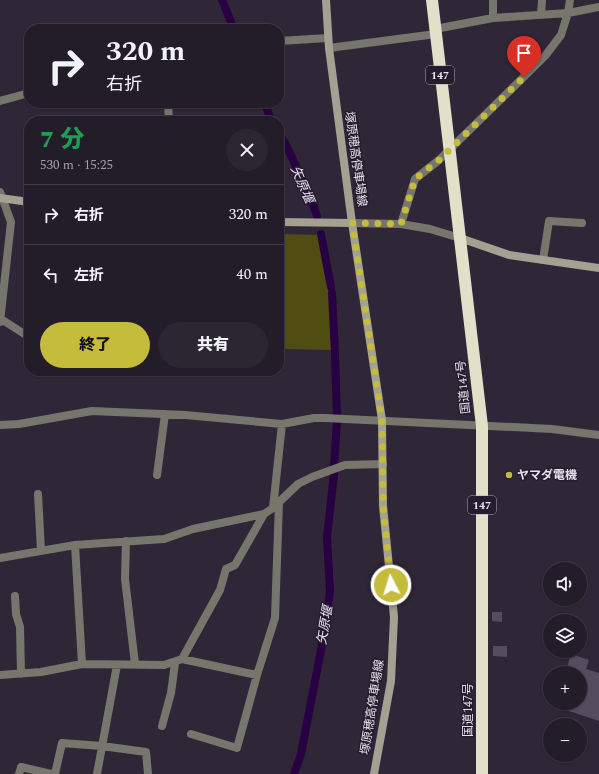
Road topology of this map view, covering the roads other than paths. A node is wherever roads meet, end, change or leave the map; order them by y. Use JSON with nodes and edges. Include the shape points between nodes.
{"nodes":[{"id":1,"x":326,"y":0,"type":"edge"},
{"id":2,"x":432,"y":0,"type":"edge"},
{"id":3,"x":493,"y":0,"type":"edge"},
{"id":4,"x":542,"y":0,"type":"edge"},
{"id":5,"x":570,"y":0,"type":"edge"},
{"id":6,"x":599,"y":7,"type":"edge"},
{"id":7,"x":568,"y":13,"type":"junction"},
{"id":8,"x":541,"y":14,"type":"junction"},
{"id":9,"x":493,"y":18,"type":"junction"},
{"id":10,"x":436,"y":31,"type":"junction"},
{"id":11,"x":328,"y":38,"type":"junction"},
{"id":12,"x":284,"y":41,"type":"edge"},
{"id":13,"x":329,"y":48,"type":"junction"},
{"id":14,"x":24,"y":94,"type":"edge"},
{"id":15,"x":0,"y":101,"type":"edge"},
{"id":16,"x":449,"y":150,"type":"junction"},
{"id":17,"x":1,"y":196,"type":"edge"},
{"id":18,"x":24,"y":201,"type":"edge"},
{"id":19,"x":284,"y":222,"type":"edge"},
{"id":20,"x":352,"y":223,"type":"junction"},
{"id":21,"x":582,"y":223,"type":"dead end"},
{"id":22,"x":401,"y":224,"type":"junction"},
{"id":23,"x":460,"y":238,"type":"junction"},
{"id":24,"x":543,"y":260,"type":"junction"},
{"id":25,"x":599,"y":268,"type":"edge"},
{"id":26,"x":0,"y":320,"type":"edge"},
{"id":27,"x":24,"y":334,"type":"edge"},
{"id":28,"x":165,"y":414,"type":"junction"},
{"id":29,"x":382,"y":420,"type":"junction"},
{"id":30,"x":282,"y":424,"type":"junction"},
{"id":31,"x":0,"y":425,"type":"edge"},
{"id":32,"x":482,"y":426,"type":"junction"},
{"id":33,"x":599,"y":435,"type":"edge"},
{"id":34,"x":383,"y":464,"type":"junction"},
{"id":35,"x":157,"y":475,"type":"dead end"},
{"id":36,"x":38,"y":494,"type":"dead end"},
{"id":37,"x":279,"y":502,"type":"junction"},
{"id":38,"x":273,"y":508,"type":"junction"},
{"id":39,"x":264,"y":514,"type":"junction"},
{"id":40,"x":126,"y":541,"type":"junction"},
{"id":41,"x":74,"y":545,"type":"junction"},
{"id":42,"x":41,"y":551,"type":"junction"},
{"id":43,"x":0,"y":558,"type":"edge"},
{"id":44,"x":15,"y":596,"type":"dead end"},
{"id":45,"x":179,"y":661,"type":"junction"},
{"id":46,"x":82,"y":664,"type":"junction"},
{"id":47,"x":135,"y":664,"type":"junction"},
{"id":48,"x":117,"y":665,"type":"junction"},
{"id":49,"x":21,"y":674,"type":"junction"},
{"id":50,"x":258,"y":675,"type":"junction"},
{"id":51,"x":0,"y":676,"type":"edge"},
{"id":52,"x":162,"y":726,"type":"dead end"},
{"id":53,"x":191,"y":734,"type":"dead end"},
{"id":54,"x":102,"y":746,"type":"junction"},
{"id":55,"x":19,"y":774,"type":"edge"},
{"id":56,"x":51,"y":774,"type":"edge"},
{"id":57,"x":55,"y":774,"type":"edge"},
{"id":58,"x":98,"y":774,"type":"edge"},
{"id":59,"x":148,"y":774,"type":"edge"},
{"id":60,"x":374,"y":774,"type":"edge"},
{"id":61,"x":482,"y":774,"type":"edge"}],
"edges":[{"from":1,"to":11,"type":"main road","name":"塚原穂高停車場線"},
{"from":2,"to":10,"type":"highway","name":"国道147号","number":"147"},
{"from":3,"to":9,"type":"street"},
{"from":4,"to":8,"type":"street"},
{"from":5,"to":7,"type":"street"},
{"from":6,"to":7,"type":"street"},
{"from":7,"to":8,"type":"street"},
{"from":7,"to":16,"type":"street","via":[[561,36],[546,56]]},
{"from":8,"to":9,"type":"street"},
{"from":9,"to":10,"type":"street"},
{"from":10,"to":13,"type":"street"},
{"from":10,"to":16,"type":"highway","name":"国道147号","number":"147"},
{"from":11,"to":12,"type":"street"},
{"from":11,"to":13,"type":"main road","name":"塚原穂高停車場線"},
{"from":13,"to":20,"type":"main road","name":"塚原穂高停車場線"},
{"from":14,"to":15,"type":"street"},
{"from":16,"to":22,"type":"street","via":[[415,179]]},
{"from":16,"to":23,"type":"highway","name":"国道147号","number":"147"},
{"from":17,"to":18,"type":"main road"},
{"from":17,"to":26,"type":"street","via":[[11,222]]},
{"from":19,"to":20,"type":"main road"},
{"from":20,"to":22,"type":"street"},
{"from":20,"to":29,"type":"main road","name":"塚原穂高停車場線"},
{"from":21,"to":24,"type":"street","via":[[549,221]]},
{"from":22,"to":23,"type":"street"},
{"from":23,"to":24,"type":"main road","via":[[508,255]]},
{"from":23,"to":32,"type":"highway","name":"国道147号","number":"147"},
{"from":24,"to":25,"type":"main road"},
{"from":26,"to":27,"type":"street"},
{"from":28,"to":30,"type":"street"},
{"from":28,"to":31,"type":"street","via":[[92,411]]},
{"from":28,"to":35,"type":"street"},
{"from":29,"to":30,"type":"street","via":[[314,418]]},
{"from":29,"to":32,"type":"street"},
{"from":29,"to":34,"type":"main road","name":"塚原穂高停車場線"},
{"from":30,"to":38,"type":"street"},
{"from":32,"to":33,"type":"street","via":[[552,429]]},
{"from":32,"to":61,"type":"highway","name":"国道147号","number":"147"},
{"from":34,"to":37,"type":"street","via":[[345,465],[312,477],[298,484]]},
{"from":34,"to":60,"type":"main road","name":"塚原穂高停車場線","via":[[383,506],[394,617],[391,681]]},
{"from":36,"to":42,"type":"street"},
{"from":37,"to":38,"type":"street"},
{"from":37,"to":50,"type":"street","via":[[275,618]]},
{"from":38,"to":39,"type":"street"},
{"from":39,"to":40,"type":"street","via":[[193,529],[164,539]]},
{"from":39,"to":45,"type":"street","via":[[235,565],[226,569],[220,590]]},
{"from":40,"to":41,"type":"street"},
{"from":40,"to":47,"type":"street","via":[[125,579]]},
{"from":41,"to":42,"type":"street"},
{"from":41,"to":46,"type":"street"},
{"from":42,"to":43,"type":"street"},
{"from":44,"to":49,"type":"street","via":[[20,627]]},
{"from":45,"to":47,"type":"street","via":[[164,665]]},
{"from":45,"to":50,"type":"street"},
{"from":45,"to":52,"type":"street"},
{"from":46,"to":48,"type":"street"},
{"from":46,"to":49,"type":"street"},
{"from":47,"to":48,"type":"street"},
{"from":48,"to":54,"type":"street"},
{"from":49,"to":51,"type":"street"},
{"from":50,"to":53,"type":"street","via":[[237,748]]},
{"from":54,"to":57,"type":"street","via":[[62,743]]},
{"from":54,"to":58,"type":"street"},
{"from":54,"to":59,"type":"street","via":[[146,752]]},
{"from":55,"to":56,"type":"street","via":[[21,767]]}]}
